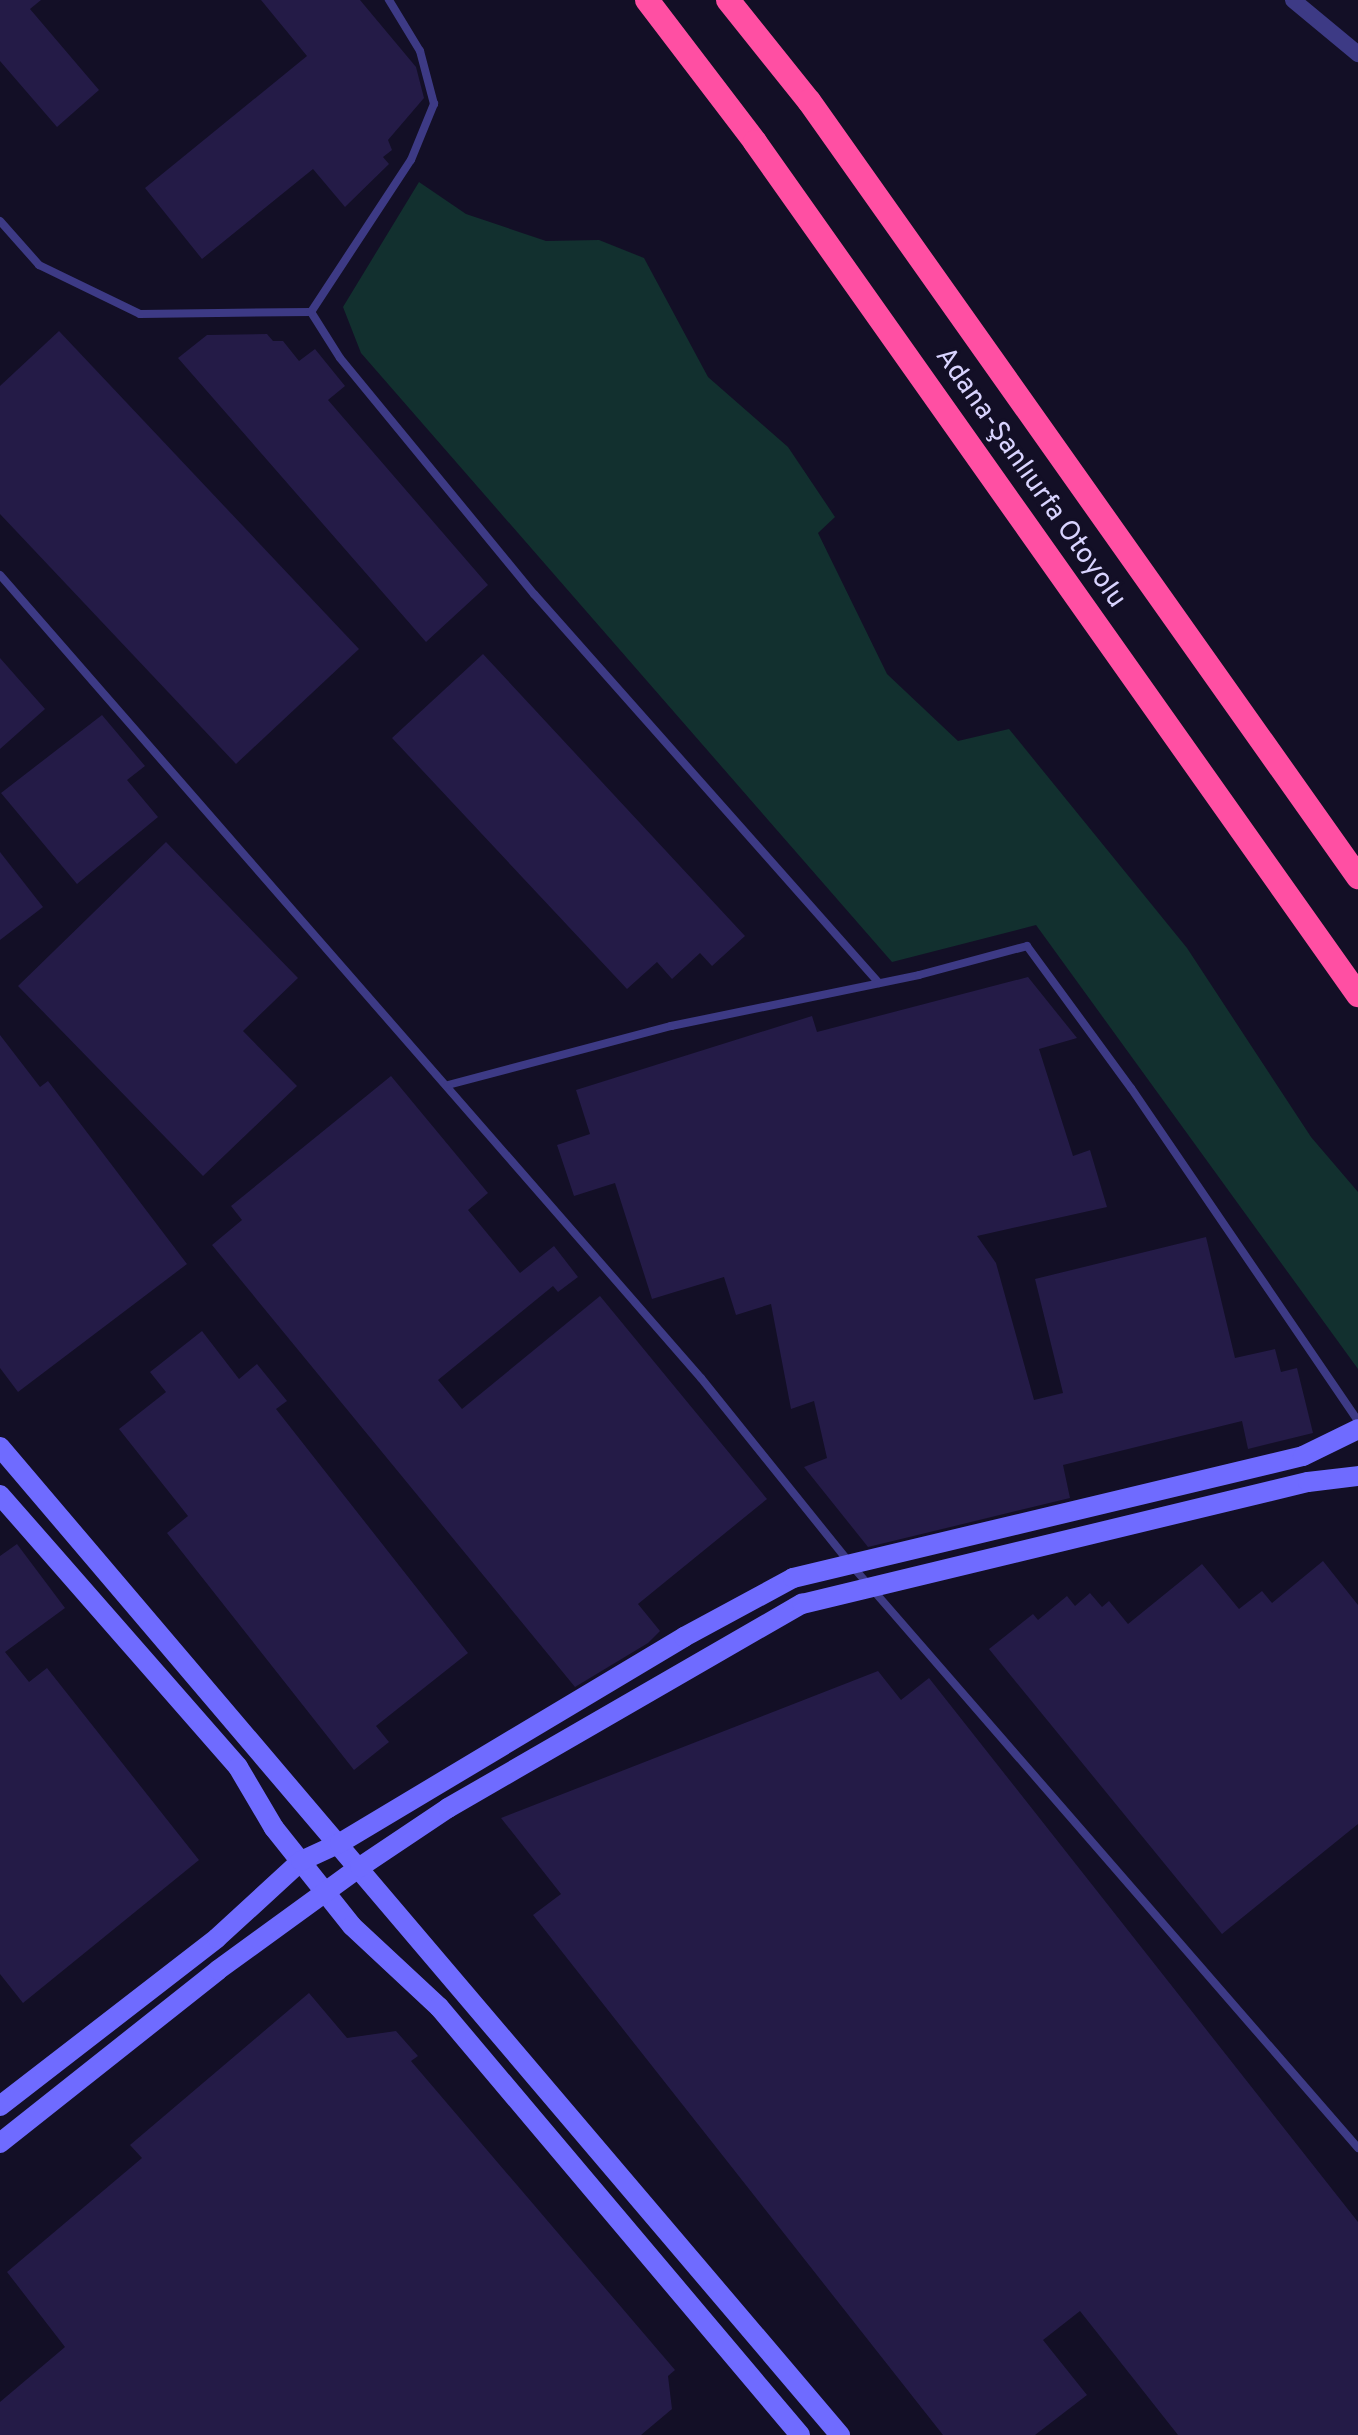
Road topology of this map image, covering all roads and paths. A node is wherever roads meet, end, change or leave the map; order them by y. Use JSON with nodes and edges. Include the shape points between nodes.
{"nodes":[{"id":1,"x":389,"y":0,"type":"edge"},
{"id":2,"x":647,"y":0,"type":"edge"},
{"id":3,"x":728,"y":0,"type":"edge"},
{"id":4,"x":1293,"y":0,"type":"edge"},
{"id":5,"x":1358,"y":54,"type":"edge"},
{"id":6,"x":0,"y":221,"type":"edge"},
{"id":7,"x":311,"y":312,"type":"junction"},
{"id":8,"x":0,"y":575,"type":"edge"},
{"id":9,"x":1358,"y":877,"type":"edge"},
{"id":10,"x":879,"y":983,"type":"junction"},
{"id":11,"x":1358,"y":995,"type":"edge"},
{"id":12,"x":448,"y":1085,"type":"junction"},
{"id":13,"x":1358,"y":1421,"type":"edge"},
{"id":14,"x":1358,"y":1429,"type":"edge"},
{"id":15,"x":0,"y":1447,"type":"edge"},
{"id":16,"x":1358,"y":1476,"type":"edge"},
{"id":17,"x":0,"y":1495,"type":"edge"},
{"id":18,"x":853,"y":1567,"type":"junction"},
{"id":19,"x":874,"y":1590,"type":"junction"},
{"id":20,"x":340,"y":1843,"type":"junction"},
{"id":21,"x":301,"y":1861,"type":"junction"},
{"id":22,"x":360,"y":1867,"type":"junction"},
{"id":23,"x":328,"y":1891,"type":"junction"},
{"id":24,"x":60,"y":2061,"type":"junction"},
{"id":25,"x":75,"y":2083,"type":"junction"},
{"id":26,"x":0,"y":2106,"type":"edge"},
{"id":27,"x":0,"y":2143,"type":"edge"},
{"id":28,"x":1358,"y":2148,"type":"edge"},
{"id":29,"x":800,"y":2435,"type":"edge"},
{"id":30,"x":840,"y":2435,"type":"edge"}],
"edges":[{"from":1,"to":7,"type":"lane","via":[[420,51],[434,104],[411,160]]},
{"from":2,"to":11,"type":"highway","name":"Adana-Şanlıurfa Otoyolu","via":[[773,167]]},
{"from":3,"to":9,"type":"highway","name":"Adana-Şanlıurfa Otoyolu","via":[[809,101]]},
{"from":4,"to":5,"type":"street"},
{"from":6,"to":7,"type":"lane","via":[[39,265],[140,314]]},
{"from":7,"to":10,"type":"lane","via":[[340,358],[534,594]]},
{"from":8,"to":12,"type":"lane"},
{"from":10,"to":12,"type":"lane","via":[[671,1026]]},
{"from":10,"to":13,"type":"lane","via":[[1027,946],[1131,1088]]},
{"from":12,"to":18,"type":"lane","via":[[701,1378]]},
{"from":14,"to":18,"type":"street","via":[[1303,1456]]},
{"from":15,"to":20,"type":"street"},
{"from":16,"to":19,"type":"street","via":[[1308,1482]]},
{"from":17,"to":21,"type":"street","via":[[238,1767]]},
{"from":18,"to":19,"type":"lane"},
{"from":18,"to":20,"type":"street","via":[[779,1586]]},
{"from":19,"to":22,"type":"street","via":[[802,1604],[776,1618],[448,1808]]},
{"from":19,"to":28,"type":"lane"},
{"from":20,"to":21,"type":"street"},
{"from":20,"to":22,"type":"street"},
{"from":21,"to":23,"type":"street"},
{"from":21,"to":24,"type":"street","via":[[217,1938]]},
{"from":22,"to":23,"type":"street"},
{"from":22,"to":30,"type":"street"},
{"from":23,"to":25,"type":"street"},
{"from":23,"to":29,"type":"street","via":[[352,1926],[439,2007]]},
{"from":24,"to":25,"type":"street"},
{"from":24,"to":26,"type":"street"},
{"from":25,"to":27,"type":"street"}]}
